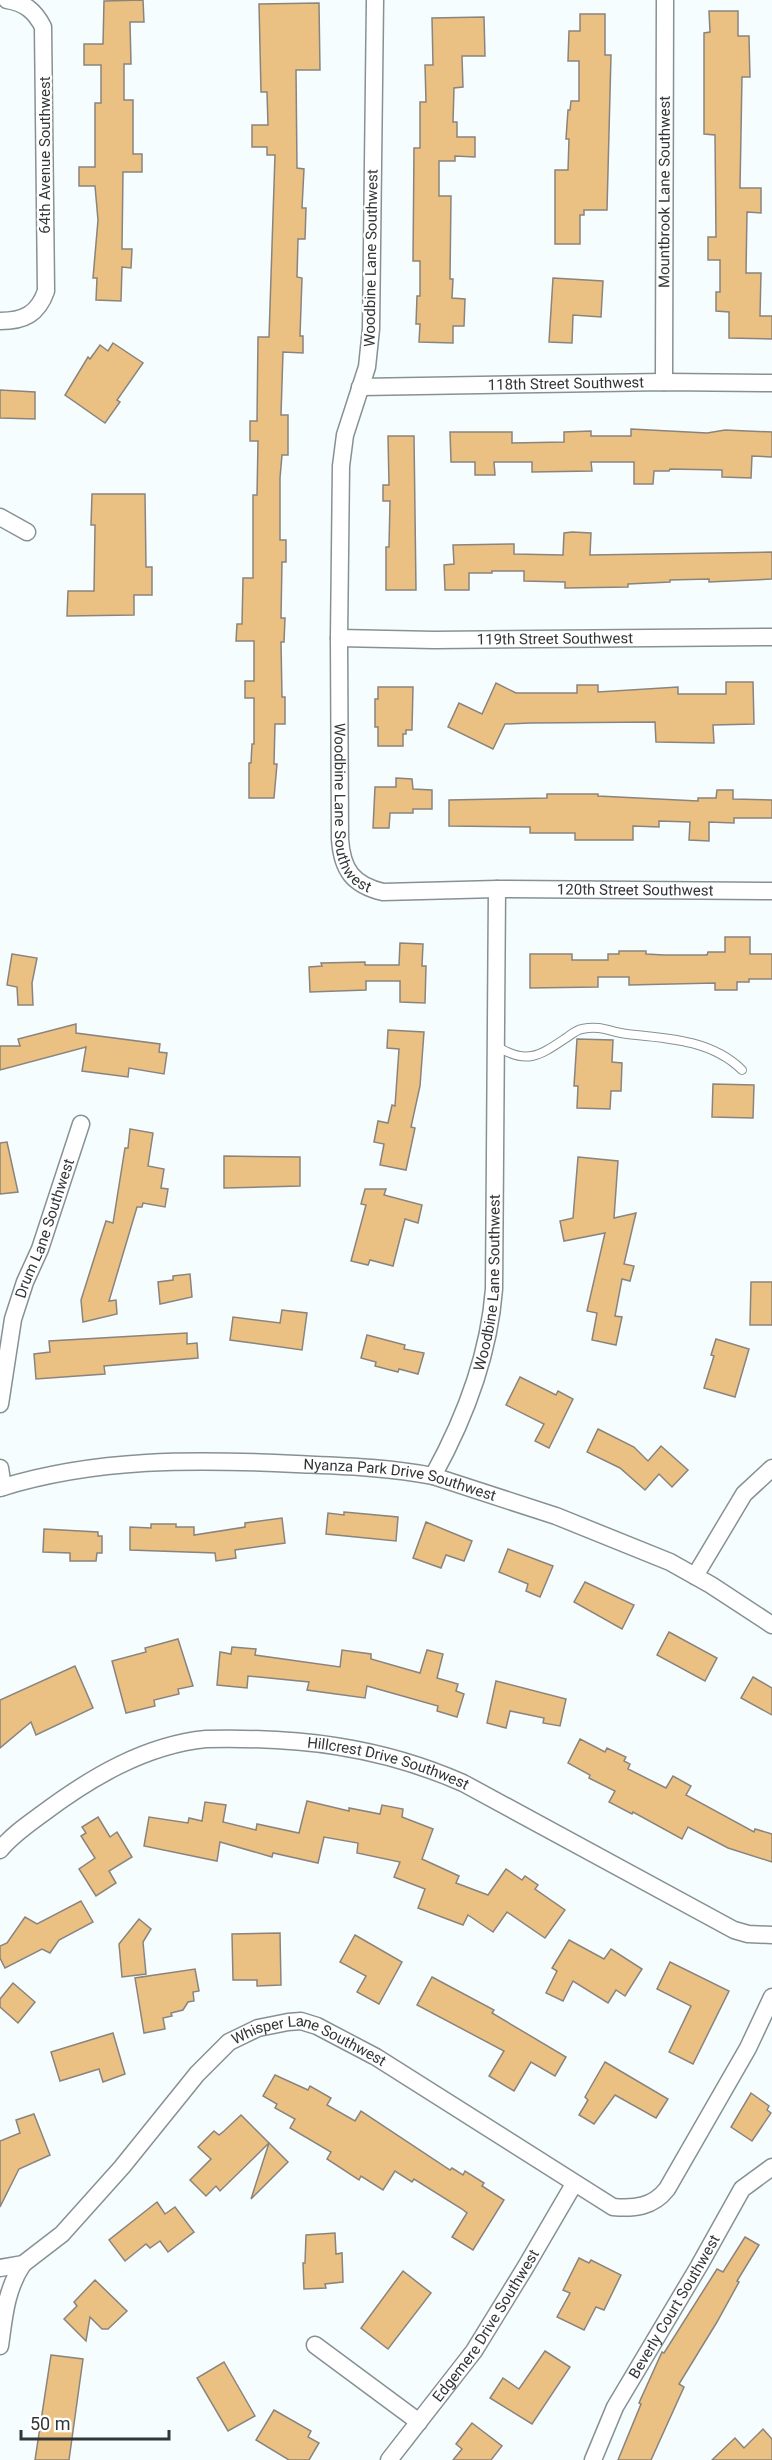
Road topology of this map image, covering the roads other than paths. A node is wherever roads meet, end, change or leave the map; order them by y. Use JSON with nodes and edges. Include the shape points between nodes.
{"nodes":[{"id":1,"x":7,"y":0,"type":"edge"},
{"id":2,"x":375,"y":0,"type":"edge"},
{"id":3,"x":665,"y":0,"type":"edge"},
{"id":4,"x":0,"y":321,"type":"edge"},
{"id":5,"x":664,"y":382,"type":"junction"},
{"id":6,"x":772,"y":383,"type":"edge"},
{"id":7,"x":360,"y":387,"type":"junction"},
{"id":8,"x":0,"y":517,"type":"edge"},
{"id":9,"x":27,"y":532,"type":"dead end"},
{"id":10,"x":772,"y":637,"type":"edge"},
{"id":11,"x":339,"y":638,"type":"junction"},
{"id":12,"x":497,"y":889,"type":"junction"},
{"id":13,"x":772,"y":891,"type":"edge"},
{"id":14,"x":496,"y":1046,"type":"junction"},
{"id":15,"x":742,"y":1070,"type":"dead end"},
{"id":16,"x":81,"y":1124,"type":"dead end"},
{"id":17,"x":0,"y":1404,"type":"edge"},
{"id":18,"x":0,"y":1468,"type":"edge"},
{"id":19,"x":772,"y":1468,"type":"edge"},
{"id":20,"x":433,"y":1476,"type":"junction"},
{"id":21,"x":1,"y":1488,"type":"edge"},
{"id":22,"x":695,"y":1576,"type":"junction"},
{"id":23,"x":772,"y":1625,"type":"edge"},
{"id":24,"x":0,"y":1850,"type":"edge"},
{"id":25,"x":772,"y":1935,"type":"edge"},
{"id":26,"x":772,"y":1997,"type":"edge"},
{"id":27,"x":772,"y":2167,"type":"edge"},
{"id":28,"x":574,"y":2184,"type":"junction"},
{"id":29,"x":23,"y":2264,"type":"junction"},
{"id":30,"x":0,"y":2268,"type":"edge"},
{"id":31,"x":315,"y":2345,"type":"dead end"},
{"id":32,"x":0,"y":2346,"type":"edge"},
{"id":33,"x":419,"y":2422,"type":"junction"},
{"id":34,"x":389,"y":2460,"type":"edge"},
{"id":35,"x":593,"y":2460,"type":"edge"}],
"edges":[{"from":1,"to":4,"type":"street","name":"64th Avenue Southwest","via":[[19,2],[37,15],[45,40],[46,291],[38,308],[26,317]]},
{"from":2,"to":7,"type":"street","name":"Woodbine Lane Southwest","via":[[371,329],[367,367]]},
{"from":3,"to":5,"type":"street","name":"Mountbrook Lane Southwest"},
{"from":5,"to":6,"type":"street","name":"118th Street Southwest"},
{"from":5,"to":7,"type":"street","name":"118th Street Southwest"},
{"from":7,"to":11,"type":"street","name":"Woodbine Lane Southwest","via":[[345,435],[341,466]]},
{"from":8,"to":9,"type":"street"},
{"from":10,"to":11,"type":"street","name":"119th Street Southwest"},
{"from":11,"to":12,"type":"street","name":"Woodbine Lane Southwest","via":[[340,839],[347,870],[368,888],[384,892]]},
{"from":12,"to":13,"type":"street","name":"120th Street Southwest"},
{"from":12,"to":14,"type":"street","name":"Woodbine Lane Southwest"},
{"from":14,"to":15,"type":"lane","via":[[525,1058],[542,1054],[578,1030],[598,1026],[624,1034],[676,1039],[731,1059]]},
{"from":14,"to":20,"type":"street","name":"Woodbine Lane Southwest","via":[[492,1315],[482,1361],[450,1445]]},
{"from":16,"to":17,"type":"street","name":"Drum Lane Southwest","via":[[13,1319]]},
{"from":18,"to":21,"type":"street"},
{"from":19,"to":22,"type":"street","via":[[744,1494]]},
{"from":20,"to":21,"type":"street","name":"Nyanza Park Drive Southwest","via":[[384,1468],[164,1461],[86,1468]]},
{"from":20,"to":22,"type":"street","name":"Nyanza Park Drive Southwest","via":[[556,1516]]},
{"from":22,"to":23,"type":"street","name":"Nyanza Park Drive Southwest"},
{"from":24,"to":25,"type":"street","name":"Hillcrest Drive Southwest","via":[[73,1791],[149,1752],[206,1739],[304,1740],[364,1750],[437,1772],[734,1930]]},
{"from":26,"to":28,"type":"street","name":"Whisper Lane Southwest","via":[[748,2048],[667,2189],[654,2202],[630,2208],[613,2207]]},
{"from":27,"to":35,"type":"street","name":"Beverly Court Southwest","via":[[742,2188],[615,2407]]},
{"from":28,"to":29,"type":"street","name":"Whisper Lane Southwest","via":[[376,2057],[317,2026],[288,2022],[258,2028],[229,2042],[197,2074],[62,2234]]},
{"from":28,"to":33,"type":"street","name":"Edgemere Drive Southwest","via":[[474,2351]]},
{"from":29,"to":30,"type":"street","name":"Whisper Lane Southwest"},
{"from":29,"to":32,"type":"street","via":[[8,2295]]},
{"from":31,"to":33,"type":"street"},
{"from":33,"to":34,"type":"street","name":"Edgemere Drive Southwest"}]}
